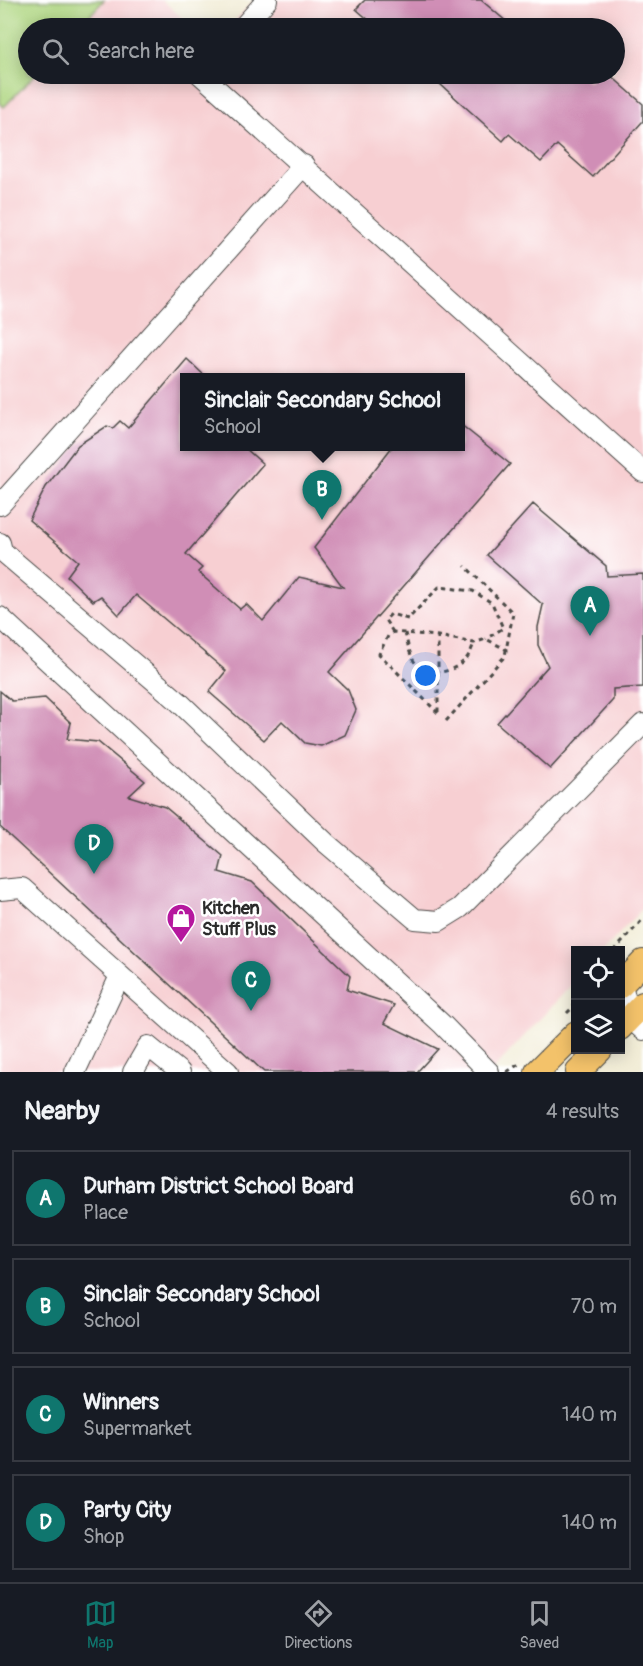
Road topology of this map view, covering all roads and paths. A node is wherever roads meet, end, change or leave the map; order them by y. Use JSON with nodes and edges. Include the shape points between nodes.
{"nodes":[{"id":1,"x":267,"y":0,"type":"edge"},
{"id":2,"x":251,"y":18,"type":"edge"},
{"id":3,"x":212,"y":84,"type":"edge"},
{"id":4,"x":304,"y":165,"type":"junction"},
{"id":5,"x":643,"y":472,"type":"edge"},
{"id":6,"x":0,"y":505,"type":"edge"},
{"id":7,"x":0,"y":543,"type":"edge"},
{"id":8,"x":465,"y":566,"type":"dead end"},
{"id":9,"x":0,"y":617,"type":"edge"},
{"id":10,"x":393,"y":632,"type":"junction"},
{"id":11,"x":405,"y":633,"type":"junction"},
{"id":12,"x":438,"y":636,"type":"junction"},
{"id":13,"x":486,"y":639,"type":"junction"},
{"id":14,"x":474,"y":643,"type":"junction"},
{"id":15,"x":507,"y":650,"type":"junction"},
{"id":16,"x":438,"y":672,"type":"junction"},
{"id":17,"x":446,"y":721,"type":"dead end"},
{"id":18,"x":643,"y":724,"type":"edge"},
{"id":19,"x":0,"y":890,"type":"edge"},
{"id":20,"x":643,"y":919,"type":"edge"},
{"id":21,"x":615,"y":946,"type":"edge"},
{"id":22,"x":643,"y":962,"type":"edge"},
{"id":23,"x":120,"y":976,"type":"junction"},
{"id":24,"x":625,"y":981,"type":"edge"},
{"id":25,"x":625,"y":996,"type":"edge"},
{"id":26,"x":634,"y":1020,"type":"edge"},
{"id":27,"x":571,"y":1038,"type":"edge"},
{"id":28,"x":596,"y":1054,"type":"edge"},
{"id":29,"x":75,"y":1072,"type":"edge"},
{"id":30,"x":133,"y":1072,"type":"edge"},
{"id":31,"x":180,"y":1072,"type":"edge"},
{"id":32,"x":228,"y":1072,"type":"edge"},
{"id":33,"x":489,"y":1072,"type":"edge"},
{"id":34,"x":537,"y":1072,"type":"edge"},
{"id":35,"x":578,"y":1072,"type":"edge"}],
"edges":[{"from":1,"to":2,"type":"lane"},
{"from":3,"to":4,"type":"lane"},
{"from":4,"to":5,"type":"lane"},
{"from":4,"to":6,"type":"lane"},
{"from":7,"to":18,"type":"lane","via":[[2,551],[178,701],[326,843],[415,919],[439,921],[460,908]]},
{"from":8,"to":15,"type":"path","via":[[513,613]]},
{"from":9,"to":33,"type":"lane","via":[[443,1025]]},
{"from":10,"to":11,"type":"path"},
{"from":10,"to":13,"type":"path","via":[[386,620],[391,614],[408,619],[440,587],[473,591],[492,603],[503,628]]},
{"from":10,"to":16,"type":"path","via":[[379,654],[438,713]]},
{"from":11,"to":12,"type":"path"},
{"from":11,"to":16,"type":"path","via":[[409,653],[420,668]]},
{"from":12,"to":14,"type":"path"},
{"from":12,"to":16,"type":"path"},
{"from":13,"to":14,"type":"path"},
{"from":13,"to":15,"type":"path"},
{"from":14,"to":16,"type":"path","via":[[467,659],[456,668]]},
{"from":15,"to":17,"type":"path","via":[[506,656]]},
{"from":19,"to":23,"type":"lane","via":[[22,888]]},
{"from":20,"to":21,"type":"path"},
{"from":22,"to":24,"type":"main road"},
{"from":23,"to":29,"type":"lane"},
{"from":23,"to":32,"type":"lane"},
{"from":25,"to":26,"type":"lane"},
{"from":27,"to":34,"type":"main road"},
{"from":28,"to":35,"type":"main road"},
{"from":30,"to":31,"type":"lane","via":[[148,1046]]}]}
